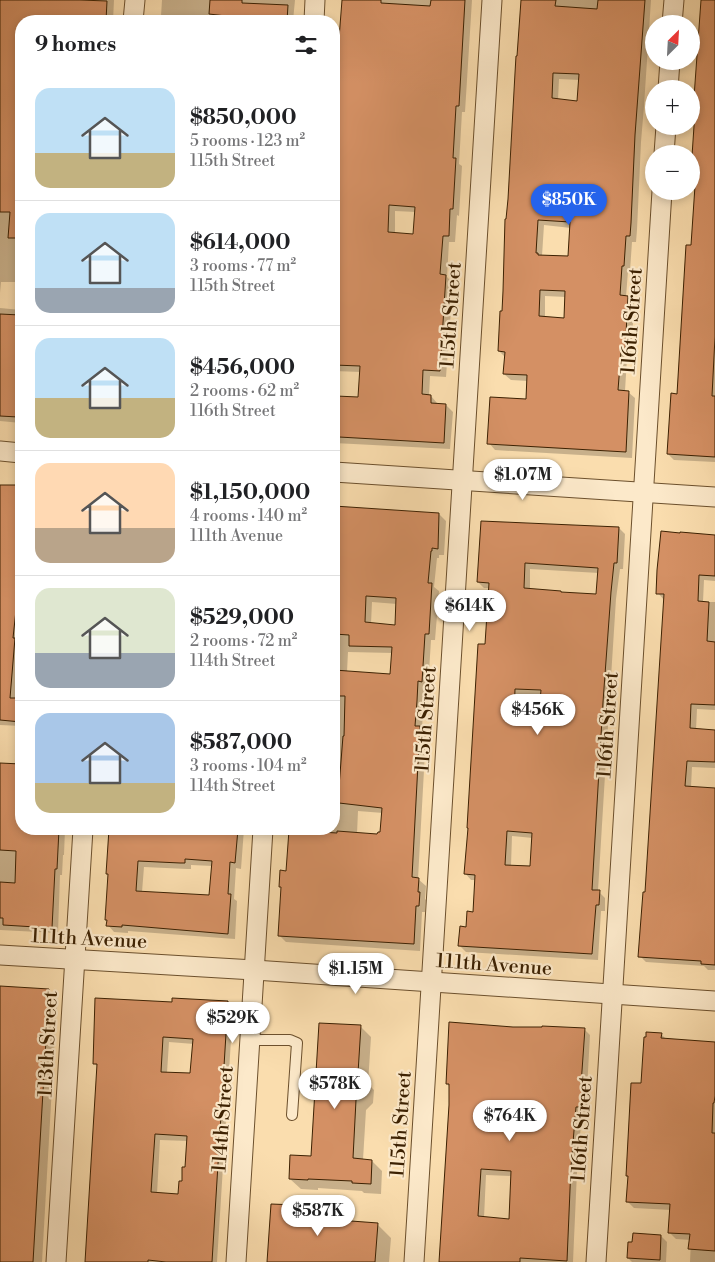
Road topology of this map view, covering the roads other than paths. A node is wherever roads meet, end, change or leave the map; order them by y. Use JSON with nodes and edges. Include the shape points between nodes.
{"nodes":[{"id":1,"x":134,"y":0,"type":"edge"},
{"id":2,"x":315,"y":0,"type":"edge"},
{"id":3,"x":492,"y":0,"type":"edge"},
{"id":4,"x":674,"y":0,"type":"edge"},
{"id":5,"x":133,"y":15,"type":"edge"},
{"id":6,"x":314,"y":15,"type":"edge"},
{"id":7,"x":673,"y":15,"type":"edge"},
{"id":8,"x":661,"y":200,"type":"edge"},
{"id":9,"x":0,"y":451,"type":"edge"},
{"id":10,"x":15,"y":452,"type":"edge"},
{"id":11,"x":340,"y":472,"type":"edge"},
{"id":12,"x":462,"y":480,"type":"junction"},
{"id":13,"x":644,"y":492,"type":"junction"},
{"id":14,"x":715,"y":497,"type":"edge"},
{"id":15,"x":83,"y":835,"type":"edge"},
{"id":16,"x":263,"y":835,"type":"edge"},
{"id":17,"x":0,"y":956,"type":"edge"},
{"id":18,"x":74,"y":960,"type":"junction"},
{"id":19,"x":254,"y":970,"type":"junction"},
{"id":20,"x":431,"y":983,"type":"junction"},
{"id":21,"x":612,"y":994,"type":"junction"},
{"id":22,"x":715,"y":1001,"type":"edge"},
{"id":23,"x":250,"y":1040,"type":"junction"},
{"id":24,"x":292,"y":1115,"type":"dead end"},
{"id":25,"x":56,"y":1262,"type":"edge"},
{"id":26,"x":236,"y":1262,"type":"edge"},
{"id":27,"x":414,"y":1262,"type":"edge"},
{"id":28,"x":596,"y":1262,"type":"edge"}],
"edges":[{"from":1,"to":5,"type":"street"},
{"from":2,"to":6,"type":"street"},
{"from":3,"to":12,"type":"street","name":"115th Street"},
{"from":4,"to":7,"type":"street"},
{"from":8,"to":13,"type":"street","name":"116th Street"},
{"from":9,"to":10,"type":"street"},
{"from":11,"to":12,"type":"street"},
{"from":12,"to":13,"type":"street"},
{"from":12,"to":20,"type":"street","name":"115th Street"},
{"from":13,"to":14,"type":"street"},
{"from":13,"to":21,"type":"street","name":"116th Street"},
{"from":15,"to":18,"type":"street","name":"113th Street"},
{"from":16,"to":19,"type":"street","name":"114th Street"},
{"from":17,"to":18,"type":"street","name":"111th Avenue"},
{"from":18,"to":19,"type":"street","name":"111th Avenue"},
{"from":18,"to":25,"type":"street","name":"113th Street"},
{"from":19,"to":20,"type":"street","name":"111th Avenue"},
{"from":19,"to":23,"type":"street","name":"114th Street"},
{"from":20,"to":21,"type":"street","name":"111th Avenue"},
{"from":20,"to":27,"type":"street","name":"115th Street"},
{"from":21,"to":22,"type":"street","name":"111th Avenue"},
{"from":21,"to":28,"type":"street","name":"116th Street"},
{"from":23,"to":24,"type":"lane","via":[[290,1040],[297,1043]]},
{"from":23,"to":26,"type":"street","name":"114th Street"}]}
